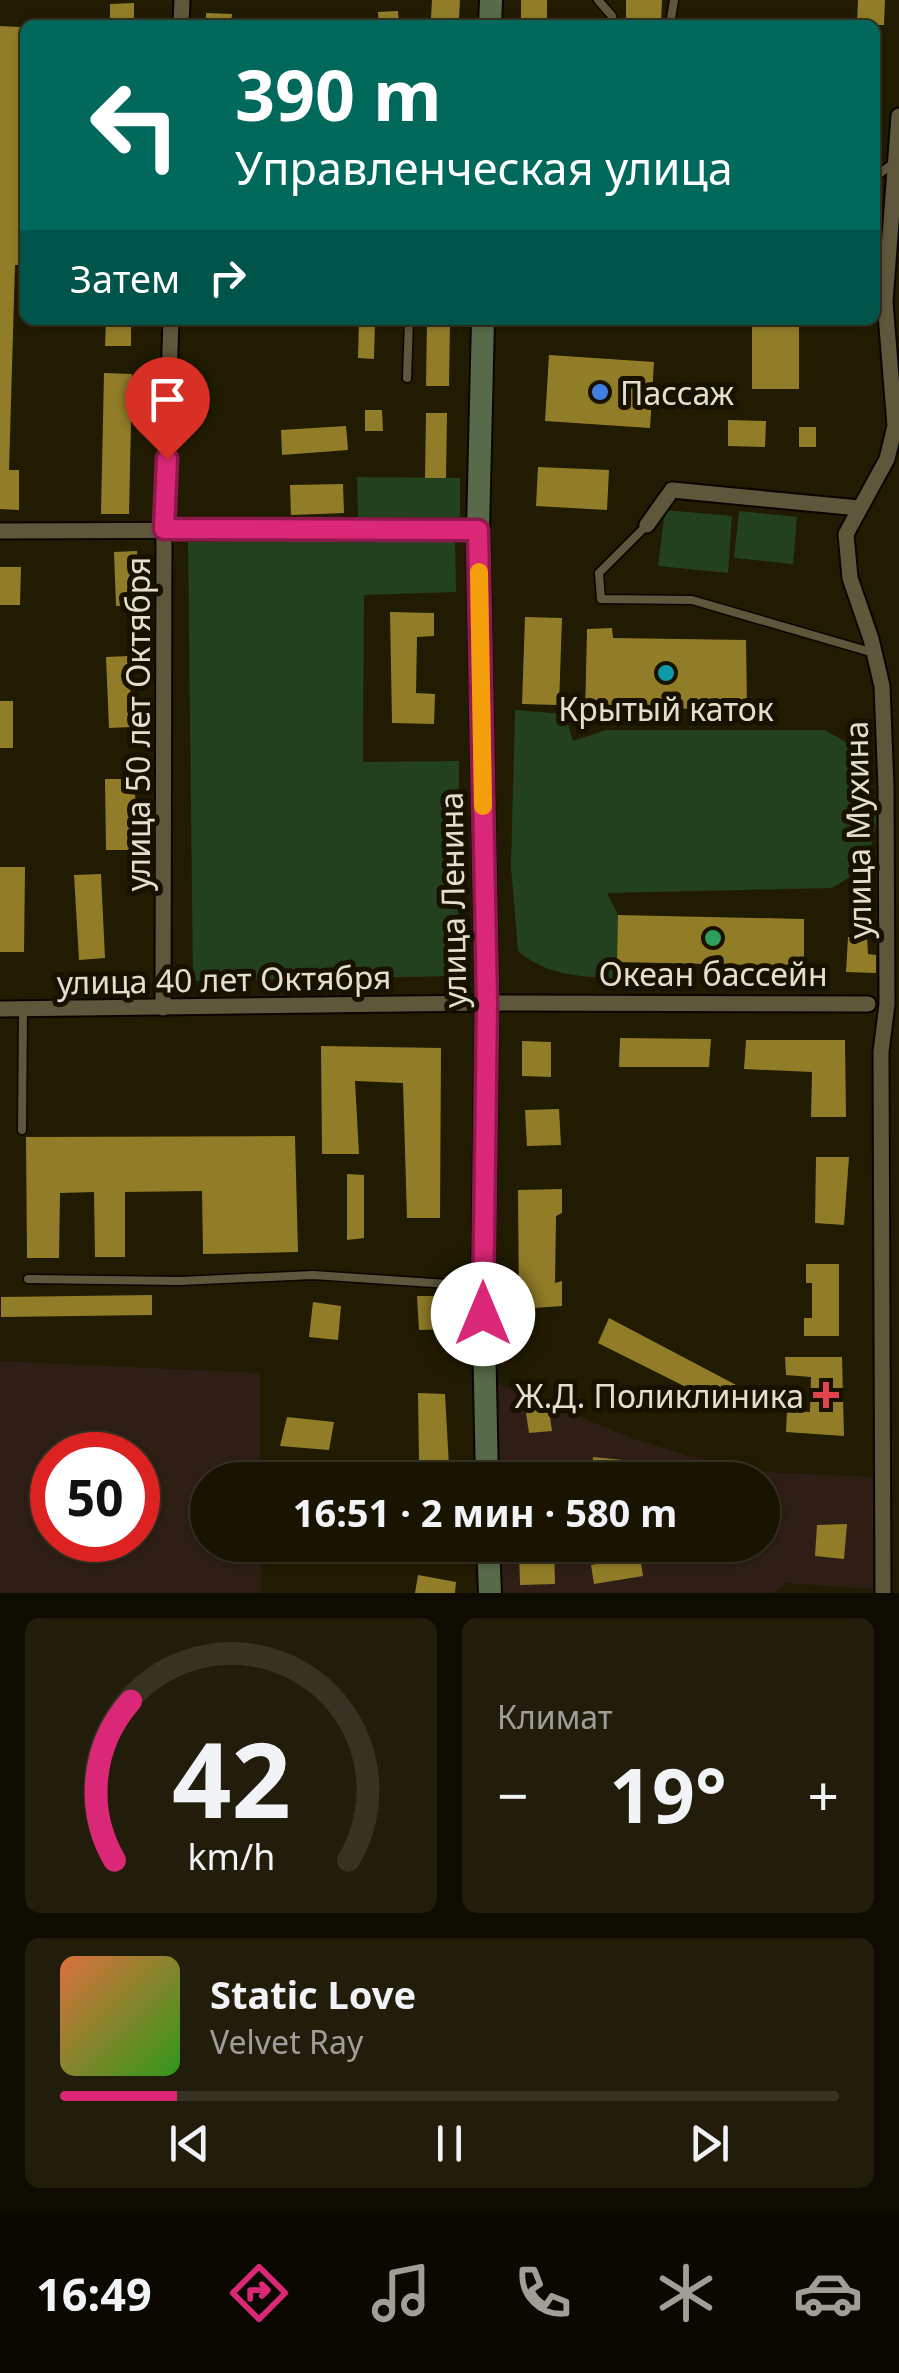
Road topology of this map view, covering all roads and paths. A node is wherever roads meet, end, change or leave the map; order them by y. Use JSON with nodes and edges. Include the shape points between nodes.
{"nodes":[{"id":1,"x":598,"y":0,"type":"edge"},
{"id":2,"x":612,"y":20,"type":"edge"},
{"id":3,"x":899,"y":116,"type":"edge"},
{"id":4,"x":895,"y":162,"type":"junction"},
{"id":5,"x":880,"y":173,"type":"edge"},
{"id":6,"x":172,"y":325,"type":"edge"},
{"id":7,"x":408,"y":325,"type":"edge"},
{"id":8,"x":483,"y":325,"type":"edge"},
{"id":9,"x":407,"y":378,"type":"dead end"},
{"id":10,"x":896,"y":442,"type":"edge"},
{"id":11,"x":859,"y":508,"type":"junction"},
{"id":12,"x":647,"y":525,"type":"joint"},
{"id":13,"x":164,"y":529,"type":"junction"},
{"id":14,"x":0,"y":530,"type":"edge"},
{"id":15,"x":478,"y":530,"type":"junction"},
{"id":16,"x":874,"y":653,"type":"junction"},
{"id":17,"x":893,"y":1002,"type":"edge"},
{"id":18,"x":487,"y":1003,"type":"junction"},
{"id":19,"x":868,"y":1004,"type":"dead end"},
{"id":20,"x":0,"y":1008,"type":"edge"},
{"id":21,"x":22,"y":1008,"type":"junction"},
{"id":22,"x":163,"y":1008,"type":"junction"},
{"id":23,"x":22,"y":1130,"type":"dead end"},
{"id":24,"x":891,"y":1238,"type":"edge"},
{"id":25,"x":28,"y":1279,"type":"dead end"},
{"id":26,"x":483,"y":1286,"type":"junction"},
{"id":27,"x":487,"y":1462,"type":"edge"},
{"id":28,"x":892,"y":1491,"type":"edge"},
{"id":29,"x":489,"y":1562,"type":"edge"},
{"id":30,"x":490,"y":1593,"type":"edge"},
{"id":31,"x":882,"y":1593,"type":"edge"}],
"edges":[{"from":1,"to":2,"type":"lane"},
{"from":3,"to":4,"type":"street","name":"улица Мухина"},
{"from":4,"to":5,"type":"lane"},
{"from":4,"to":10,"type":"street","name":"улица Мухина","via":[[885,302]]},
{"from":6,"to":13,"type":"street","name":"улица 50 лет Октября"},
{"from":7,"to":9,"type":"lane"},
{"from":8,"to":15,"type":"main road","name":"улица Ленина"},
{"from":10,"to":11,"type":"street","name":"улица Мухина"},
{"from":11,"to":12,"type":"street","via":[[672,490]]},
{"from":11,"to":16,"type":"street","name":"улица Мухина","via":[[846,534],[848,564]]},
{"from":12,"to":16,"type":"lane","via":[[599,573],[601,599],[692,600]]},
{"from":13,"to":14,"type":"street"},
{"from":13,"to":15,"type":"street"},
{"from":13,"to":22,"type":"street","name":"улица 50 лет Октября"},
{"from":15,"to":18,"type":"main road","name":"улица Ленина"},
{"from":16,"to":17,"type":"street","name":"улица Мухина","via":[[882,686]]},
{"from":17,"to":24,"type":"street","name":"улица Мухина","via":[[881,1052]]},
{"from":18,"to":19,"type":"street","name":"улица 40 лет Октября"},
{"from":18,"to":22,"type":"street","name":"улица 40 лет Октября"},
{"from":18,"to":26,"type":"main road","name":"улица Ленина"},
{"from":20,"to":21,"type":"street","name":"улица 40 лет Октября"},
{"from":21,"to":22,"type":"street","name":"улица 40 лет Октября"},
{"from":21,"to":23,"type":"lane"},
{"from":24,"to":28,"type":"street","name":"улица Мухина"},
{"from":25,"to":26,"type":"lane","via":[[314,1276]]},
{"from":26,"to":27,"type":"main road","name":"улица Ленина"},
{"from":28,"to":31,"type":"street","name":"улица Мухина"},
{"from":29,"to":30,"type":"main road"}]}
